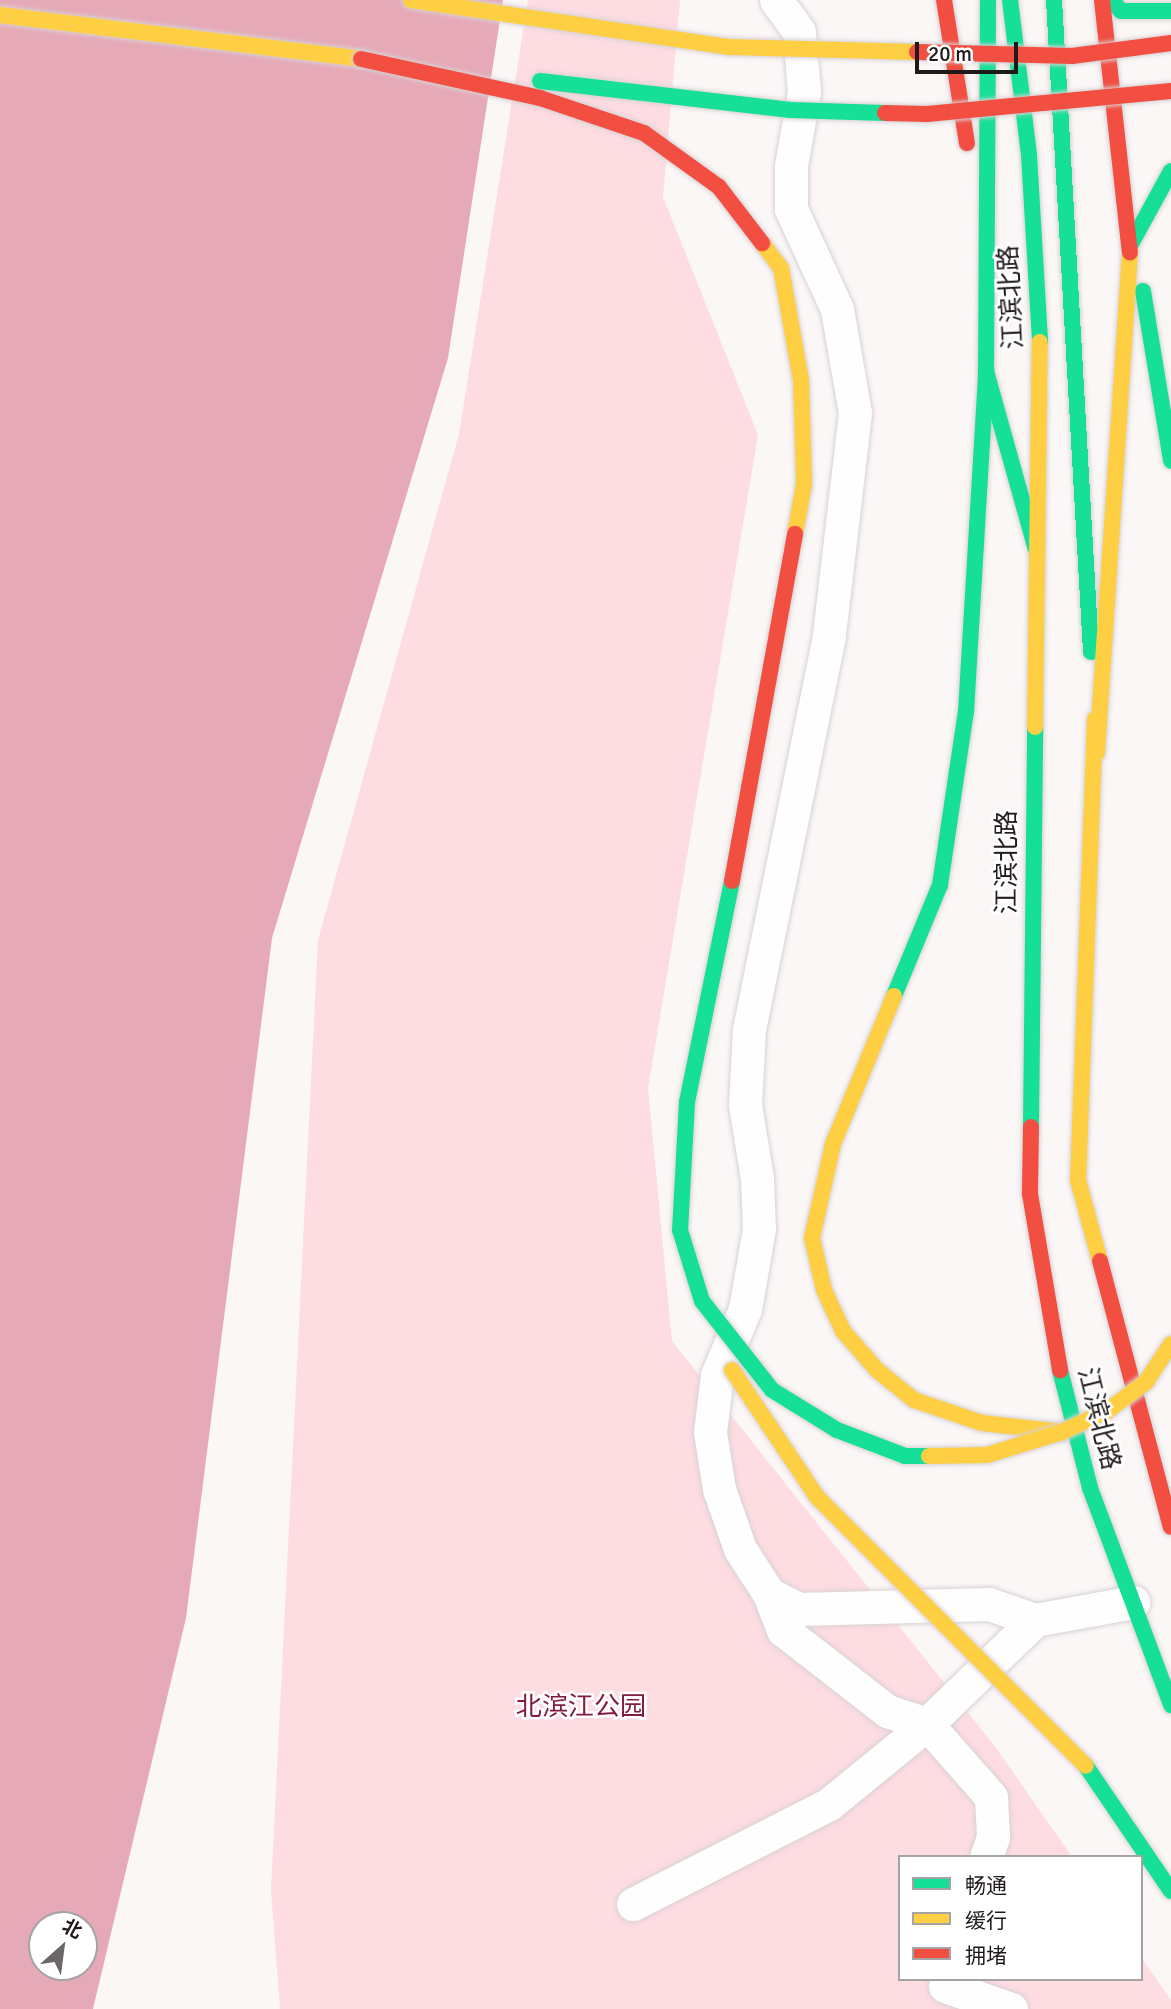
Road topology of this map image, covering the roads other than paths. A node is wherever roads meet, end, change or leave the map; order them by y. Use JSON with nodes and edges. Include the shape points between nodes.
{"nodes":[{"id":1,"x":411,"y":0,"type":"edge"},
{"id":2,"x":776,"y":0,"type":"edge"},
{"id":3,"x":944,"y":0,"type":"edge"},
{"id":4,"x":988,"y":0,"type":"edge"},
{"id":5,"x":1010,"y":0,"type":"edge"},
{"id":6,"x":1054,"y":0,"type":"edge"},
{"id":7,"x":1102,"y":0,"type":"edge"},
{"id":8,"x":1112,"y":0,"type":"edge"},
{"id":9,"x":1171,"y":11,"type":"edge"},
{"id":10,"x":0,"y":15,"type":"edge"},
{"id":11,"x":1171,"y":43,"type":"edge"},
{"id":12,"x":361,"y":59,"type":"junction"},
{"id":13,"x":1171,"y":91,"type":"edge"},
{"id":14,"x":1171,"y":171,"type":"edge"},
{"id":15,"x":1131,"y":244,"type":"junction"},
{"id":16,"x":985,"y":260,"type":"junction"},
{"id":17,"x":986,"y":371,"type":"junction"},
{"id":18,"x":1171,"y":461,"type":"edge"},
{"id":19,"x":1035,"y":547,"type":"junction"},
{"id":20,"x":1097,"y":753,"type":"junction"},
{"id":21,"x":702,"y":1301,"type":"junction"},
{"id":22,"x":1171,"y":1344,"type":"edge"},
{"id":23,"x":1062,"y":1432,"type":"junction"},
{"id":24,"x":1171,"y":1527,"type":"edge"},
{"id":25,"x":769,"y":1594,"type":"junction"},
{"id":26,"x":1133,"y":1602,"type":"junction"},
{"id":27,"x":1035,"y":1620,"type":"junction"},
{"id":28,"x":1171,"y":1705,"type":"edge"},
{"id":29,"x":927,"y":1724,"type":"junction"},
{"id":30,"x":987,"y":1855,"type":"edge"},
{"id":31,"x":1171,"y":1891,"type":"edge"},
{"id":32,"x":633,"y":1904,"type":"dead end"},
{"id":33,"x":944,"y":1991,"type":"edge"},
{"id":34,"x":1011,"y":2009,"type":"edge"}],
"edges":[{"from":1,"to":11,"type":"main road","bridge":true,"via":[[729,47],[1072,56]]},
{"from":2,"to":25,"type":"street","via":[[799,32],[804,92],[791,166],[791,209],[838,309],[855,413],[829,636],[750,1029],[745,1105],[757,1178],[759,1229],[745,1309],[716,1375],[710,1432],[719,1489],[740,1549]]},
{"from":3,"to":16,"type":"main road"},
{"from":4,"to":16,"type":"main road"},
{"from":5,"to":19,"type":"main road","name":"江滨北路","via":[[1029,155],[1040,341]]},
{"from":6,"to":20,"type":"main road","name":"江滨北路"},
{"from":7,"to":15,"type":"main road"},
{"from":8,"to":9,"type":"main road","via":[[1121,11]]},
{"from":10,"to":12,"type":"main road"},
{"from":12,"to":13,"type":"main road","bridge":true,"via":[[790,110],[927,114]]},
{"from":12,"to":21,"type":"main road","bridge":true,"via":[[540,98],[644,133],[719,187],[781,268],[801,380],[804,484],[749,802],[687,1102],[680,1230]]},
{"from":14,"to":15,"type":"main road"},
{"from":15,"to":18,"type":"main road"},
{"from":15,"to":20,"type":"main road"},
{"from":16,"to":17,"type":"main road"},
{"from":17,"to":19,"type":"main road"},
{"from":17,"to":23,"type":"main road","via":[[966,712],[940,885],[832,1144],[812,1238],[824,1290],[843,1331],[914,1400],[982,1423]]},
{"from":19,"to":26,"type":"main road","name":"江滨北路","via":[[1030,1194],[1058,1360],[1090,1488]]},
{"from":20,"to":24,"type":"main road","name":"江滨北路","via":[[1078,1180]]},
{"from":21,"to":23,"type":"main road","bridge":true,"via":[[772,1390],[837,1430],[905,1456],[987,1455]]},
{"from":21,"to":31,"type":"main road","bridge":true,"via":[[738,1384],[817,1497],[1098,1778]]},
{"from":22,"to":23,"type":"main road","bridge":true,"via":[[1146,1382],[1107,1411]]},
{"from":25,"to":27,"type":"street","via":[[799,1609],[989,1604]]},
{"from":25,"to":29,"type":"street","via":[[783,1630],[837,1676],[887,1711]]},
{"from":26,"to":27,"type":"street"},
{"from":26,"to":28,"type":"main road","name":"江滨北路"},
{"from":27,"to":29,"type":"street"},
{"from":29,"to":30,"type":"street","via":[[991,1797],[993,1837]]},
{"from":29,"to":32,"type":"street","via":[[829,1804]]},
{"from":33,"to":34,"type":"street"}]}
